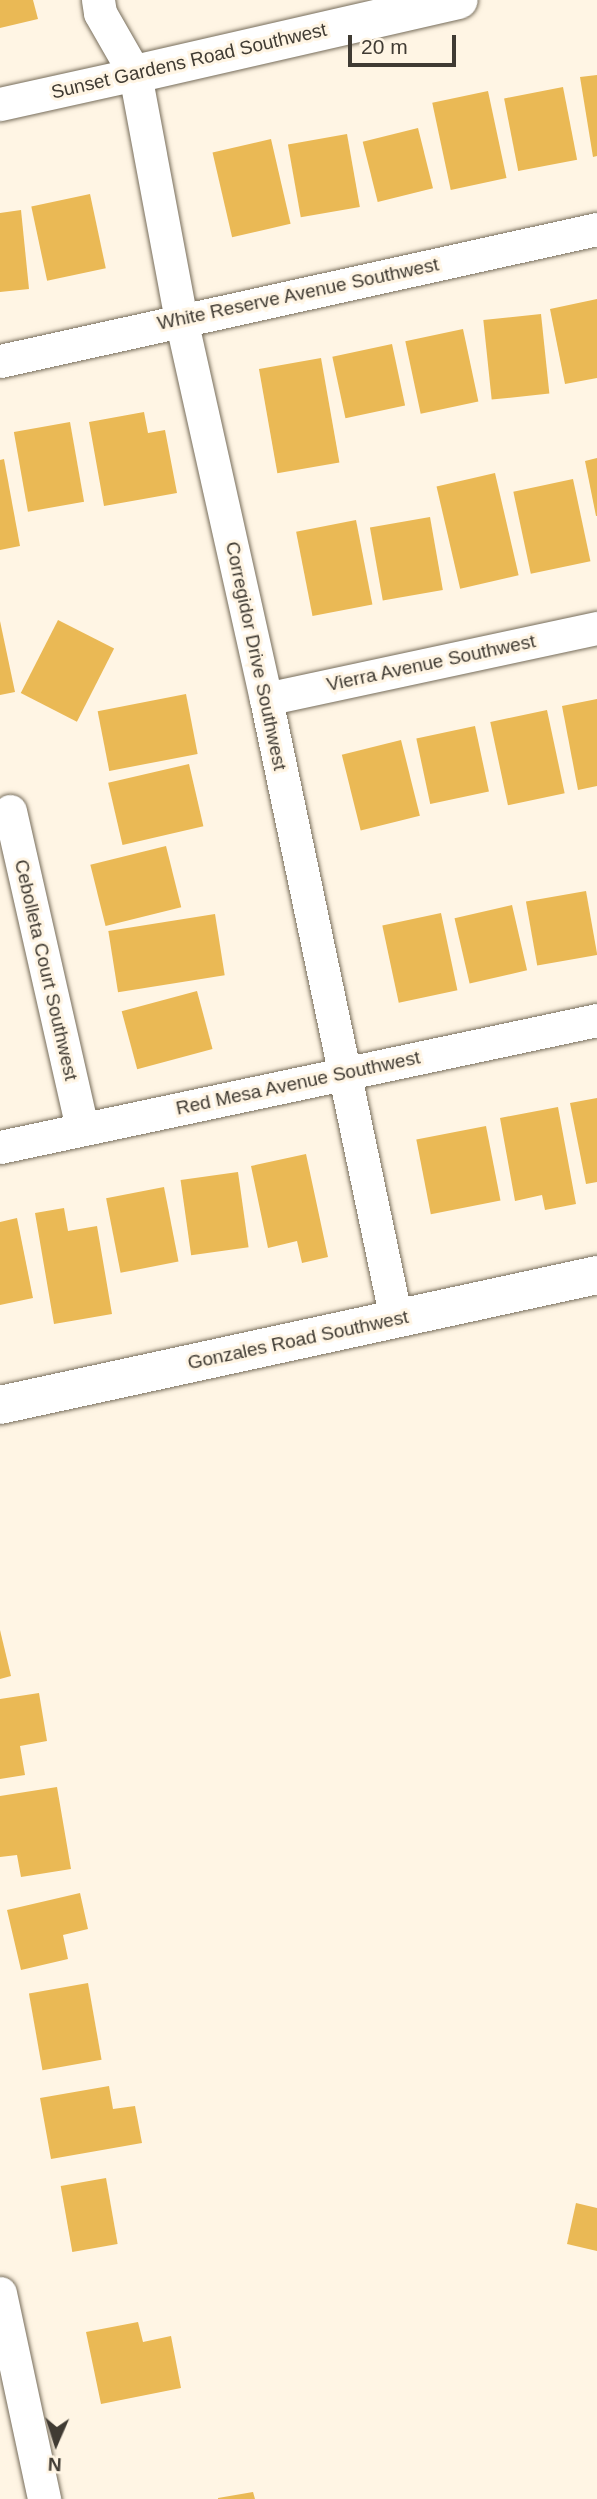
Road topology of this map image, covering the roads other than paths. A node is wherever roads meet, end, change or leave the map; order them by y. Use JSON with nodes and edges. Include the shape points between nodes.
{"nodes":[{"id":1,"x":97,"y":0,"type":"edge"},
{"id":2,"x":459,"y":0,"type":"edge"},
{"id":3,"x":135,"y":74,"type":"junction"},
{"id":4,"x":0,"y":104,"type":"edge"},
{"id":5,"x":597,"y":229,"type":"edge"},
{"id":6,"x":181,"y":319,"type":"junction"},
{"id":7,"x":0,"y":361,"type":"edge"},
{"id":8,"x":597,"y":628,"type":"edge"},
{"id":9,"x":266,"y":699,"type":"junction"},
{"id":10,"x":10,"y":811,"type":"dead end"},
{"id":11,"x":597,"y":1020,"type":"edge"},
{"id":12,"x":344,"y":1073,"type":"junction"},
{"id":13,"x":82,"y":1129,"type":"junction"},
{"id":14,"x":0,"y":1147,"type":"edge"},
{"id":15,"x":597,"y":1275,"type":"edge"},
{"id":16,"x":396,"y":1319,"type":"junction"},
{"id":17,"x":0,"y":1405,"type":"edge"},
{"id":18,"x":0,"y":2293,"type":"edge"},
{"id":19,"x":44,"y":2499,"type":"edge"}],
"edges":[{"from":1,"to":3,"type":"street","name":"Corregidor Drive Southwest"},
{"from":2,"to":3,"type":"street","name":"Sunset Gardens Road Southwest"},
{"from":3,"to":4,"type":"street","name":"Sunset Gardens Road Southwest"},
{"from":3,"to":6,"type":"street","name":"Corregidor Drive Southwest"},
{"from":5,"to":6,"type":"street","name":"White Reserve Avenue Southwest"},
{"from":6,"to":7,"type":"street","name":"White Reserve Avenue Southwest"},
{"from":6,"to":9,"type":"street","name":"Corregidor Drive Southwest"},
{"from":8,"to":9,"type":"street","name":"Vierra Avenue Southwest"},
{"from":9,"to":12,"type":"street","name":"Corregidor Drive Southwest"},
{"from":10,"to":13,"type":"street","name":"Cebolleta Court Southwest"},
{"from":11,"to":12,"type":"street","name":"Red Mesa Avenue Southwest"},
{"from":12,"to":13,"type":"street","name":"Red Mesa Avenue Southwest"},
{"from":12,"to":16,"type":"street","name":"Corregidor Drive Southwest"},
{"from":13,"to":14,"type":"street","name":"Red Mesa Avenue Southwest"},
{"from":15,"to":16,"type":"street","name":"Gonzales Road Southwest"},
{"from":16,"to":17,"type":"street","name":"Gonzales Road Southwest"},
{"from":18,"to":19,"type":"street"}]}
